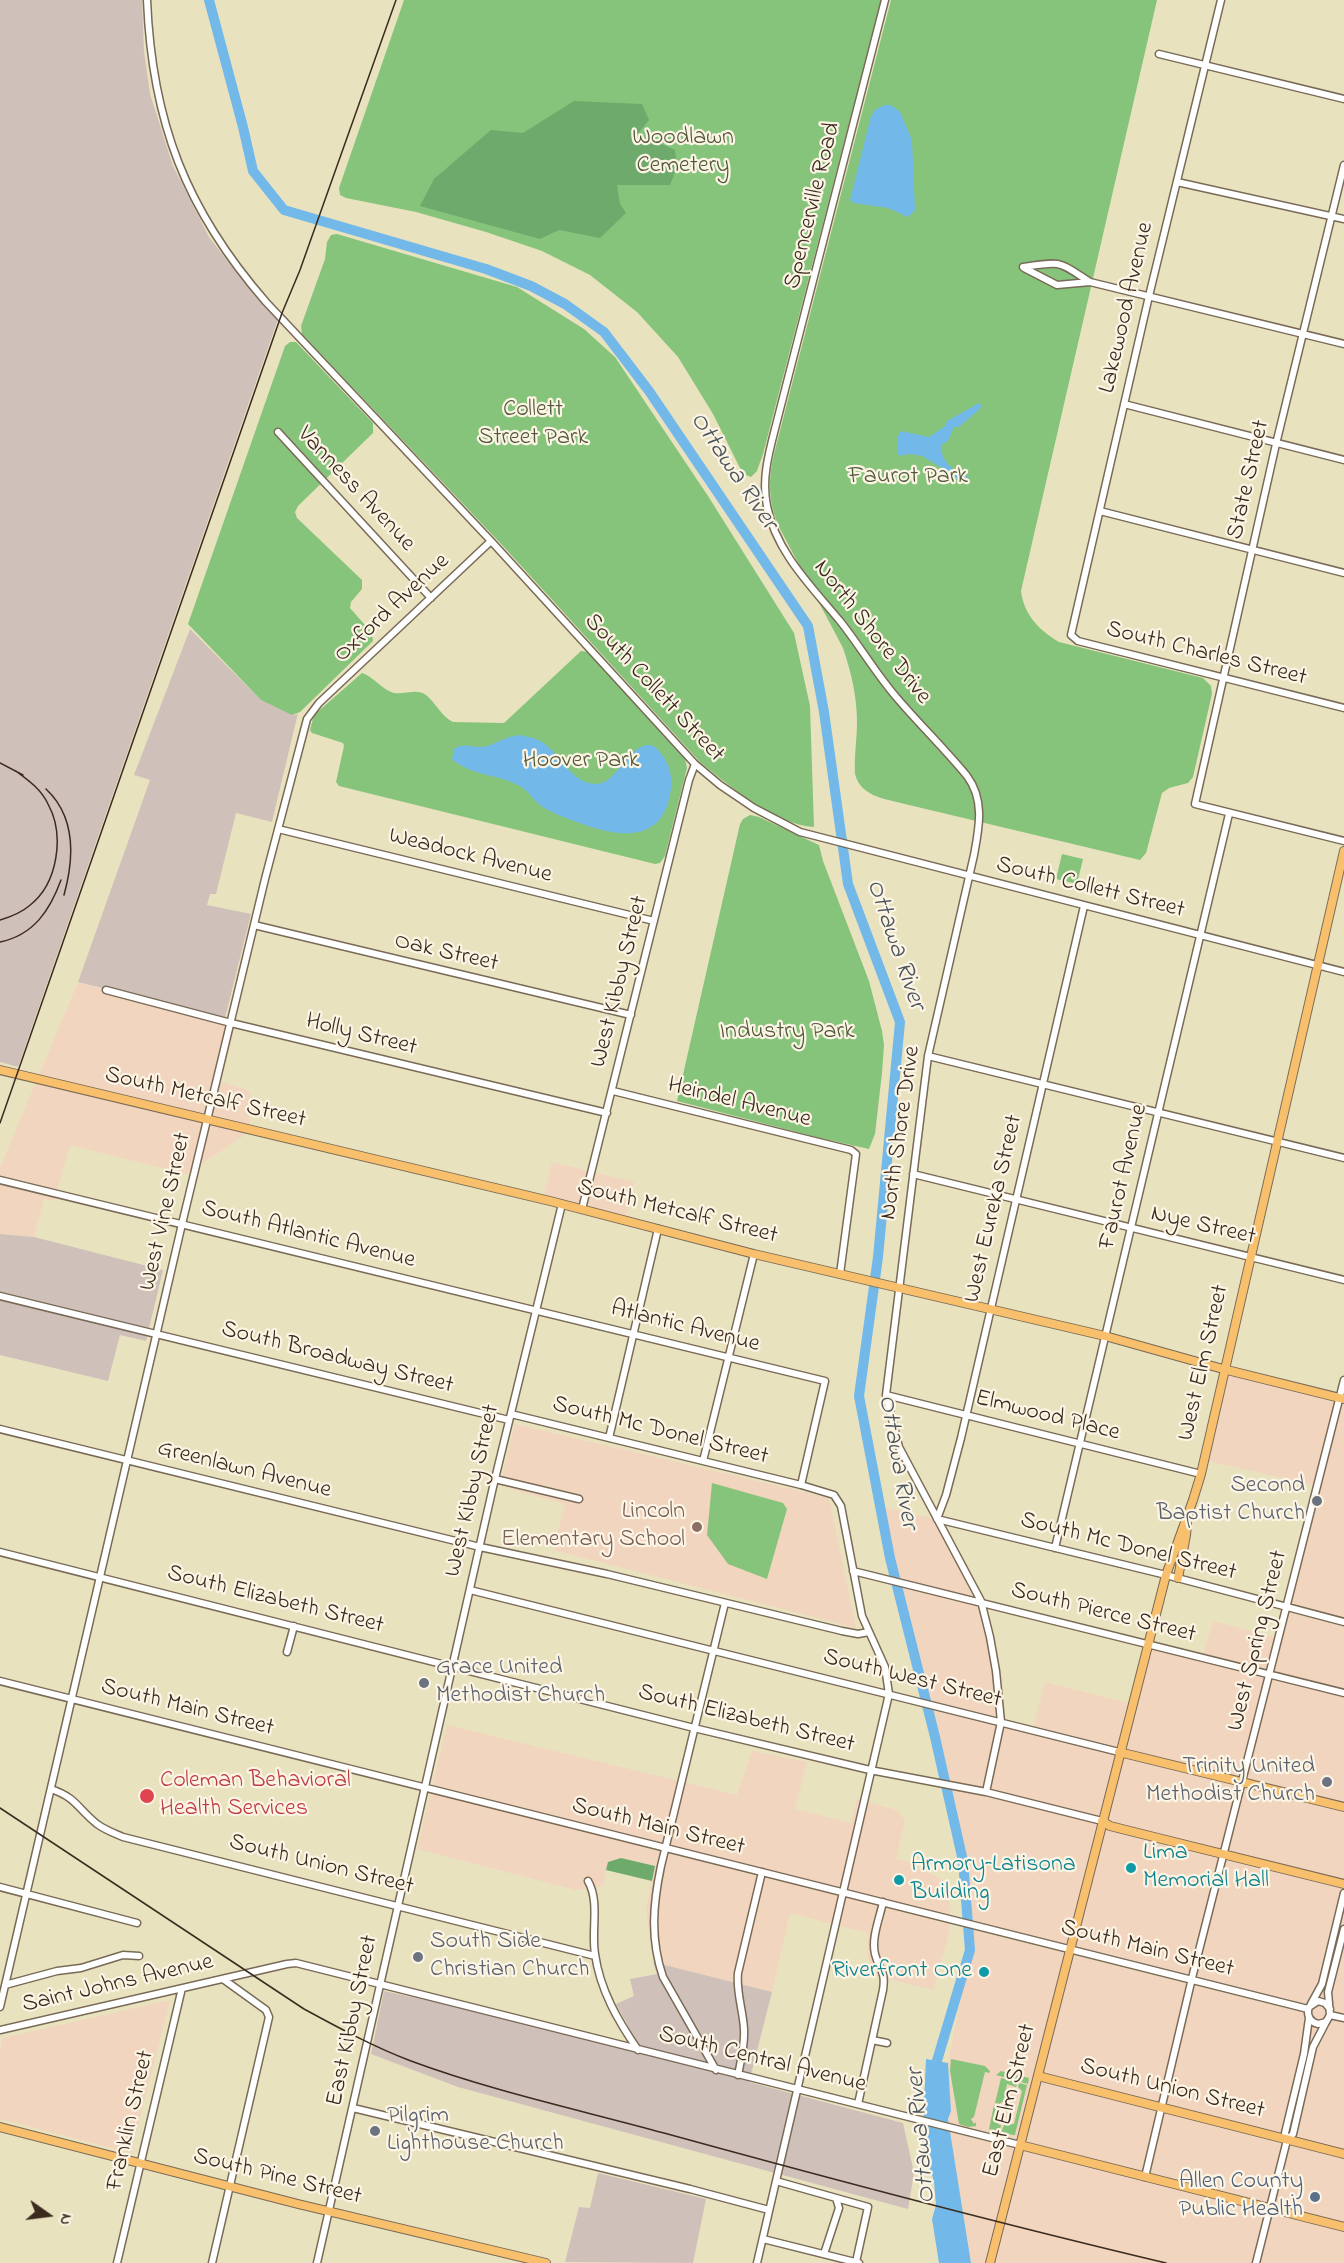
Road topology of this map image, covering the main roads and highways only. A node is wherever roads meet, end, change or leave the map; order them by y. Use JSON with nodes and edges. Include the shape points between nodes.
{"nodes":[{"id":1,"x":1344,"y":851,"type":"edge"},
{"id":2,"x":0,"y":1070,"type":"edge"},
{"id":3,"x":1223,"y":1369,"type":"junction"},
{"id":4,"x":1342,"y":1398,"type":"edge"},
{"id":5,"x":1187,"y":1518,"type":"junction"},
{"id":6,"x":1178,"y":1578,"type":"road end"},
{"id":7,"x":1119,"y":1752,"type":"junction"},
{"id":8,"x":1344,"y":1807,"type":"edge"},
{"id":9,"x":1102,"y":1821,"type":"junction"},
{"id":10,"x":1344,"y":1884,"type":"edge"},
{"id":11,"x":1070,"y":1949,"type":"joint"},
{"id":12,"x":1038,"y":2076,"type":"junction"},
{"id":13,"x":0,"y":2127,"type":"edge"},
{"id":14,"x":1020,"y":2145,"type":"junction"},
{"id":15,"x":1344,"y":2154,"type":"edge"},
{"id":16,"x":1344,"y":2227,"type":"edge"},
{"id":17,"x":546,"y":2263,"type":"edge"},
{"id":18,"x":990,"y":2263,"type":"edge"}],
"edges":[{"from":1,"to":3,"type":"main road","name":"West Elm Street"},
{"from":2,"to":3,"type":"main road","name":"South Metcalf Street","via":[[1105,1336]]},
{"from":3,"to":4,"type":"main road","name":"South Metcalf Street"},
{"from":3,"to":5,"type":"main road","name":"West Elm Street"},
{"from":5,"to":6,"type":"main road"},
{"from":5,"to":7,"type":"main road","name":"West Elm Street","via":[[1166,1575]]},
{"from":7,"to":8,"type":"main road","name":"South West Street"},
{"from":7,"to":9,"type":"main road","name":"West Elm Street"},
{"from":9,"to":10,"type":"main road","name":"South Elizabeth Street"},
{"from":9,"to":11,"type":"main road","name":"West Elm Street"},
{"from":11,"to":12,"type":"main road","name":"East Elm Street"},
{"from":12,"to":14,"type":"main road","name":"East Elm Street"},
{"from":12,"to":15,"type":"main road","name":"South Union Street"},
{"from":13,"to":17,"type":"main road","name":"South Pine Street"},
{"from":14,"to":16,"type":"main road","name":"South Central Avenue"},
{"from":14,"to":18,"type":"main road","name":"East Elm Street"}]}
